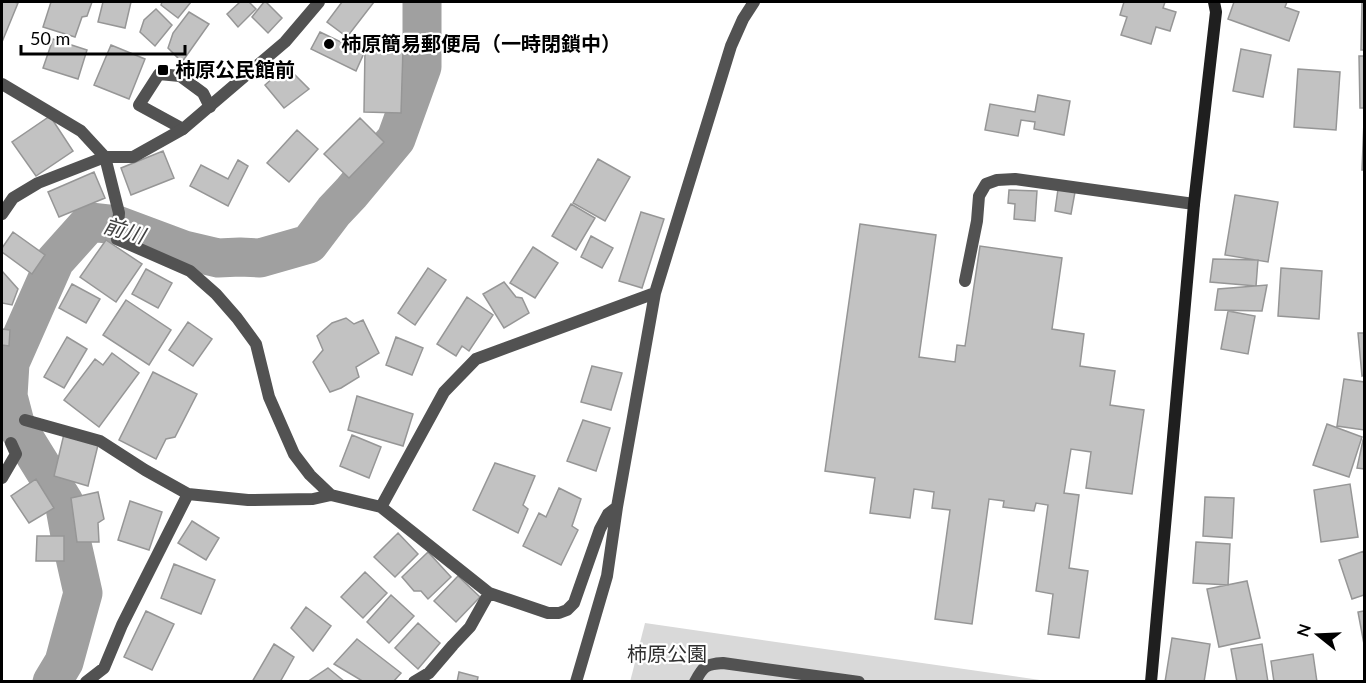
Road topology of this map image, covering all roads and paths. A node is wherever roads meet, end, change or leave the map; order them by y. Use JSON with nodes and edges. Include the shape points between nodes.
{"nodes":[{"id":1,"x":319,"y":2,"type":"edge"},
{"id":2,"x":754,"y":2,"type":"edge"},
{"id":3,"x":1214,"y":2,"type":"edge"},
{"id":4,"x":2,"y":84,"type":"edge"},
{"id":5,"x":210,"y":107,"type":"junction"},
{"id":6,"x":183,"y":129,"type":"junction"},
{"id":7,"x":105,"y":157,"type":"junction"},
{"id":8,"x":1194,"y":204,"type":"junction"},
{"id":9,"x":2,"y":214,"type":"edge"},
{"id":10,"x":965,"y":281,"type":"dead end"},
{"id":11,"x":655,"y":293,"type":"junction"},
{"id":12,"x":25,"y":420,"type":"dead end"},
{"id":13,"x":11,"y":443,"type":"dead end"},
{"id":14,"x":2,"y":478,"type":"edge"},
{"id":15,"x":188,"y":494,"type":"junction"},
{"id":16,"x":331,"y":495,"type":"junction"},
{"id":17,"x":381,"y":507,"type":"junction"},
{"id":18,"x":617,"y":507,"type":"junction"},
{"id":19,"x":489,"y":593,"type":"junction"},
{"id":20,"x":86,"y":681,"type":"edge"},
{"id":21,"x":414,"y":681,"type":"edge"},
{"id":22,"x":576,"y":681,"type":"edge"},
{"id":23,"x":695,"y":681,"type":"edge"},
{"id":24,"x":859,"y":681,"type":"edge"},
{"id":25,"x":1151,"y":681,"type":"edge"}],
"edges":[{"from":1,"to":5,"type":"street","via":[[285,42]]},
{"from":2,"to":11,"type":"street","via":[[730,46]]},
{"from":3,"to":8,"type":"street"},
{"from":4,"to":7,"type":"street","via":[[81,131]]},
{"from":5,"to":6,"type":"street"},
{"from":5,"to":6,"type":"street","via":[[203,93],[180,76],[159,74],[139,105]]},
{"from":6,"to":7,"type":"street","via":[[133,157]]},
{"from":7,"to":9,"type":"street","via":[[38,183],[13,198]]},
{"from":7,"to":16,"type":"street","via":[[119,213],[117,239],[190,271],[237,318],[256,344],[269,397],[294,454]]},
{"from":8,"to":10,"type":"street","via":[[1015,179],[997,180],[986,184],[979,196]]},
{"from":8,"to":25,"type":"street"},
{"from":11,"to":17,"type":"street","via":[[476,359],[444,392]]},
{"from":11,"to":18,"type":"street"},
{"from":12,"to":15,"type":"street","via":[[100,441]]},
{"from":13,"to":14,"type":"street","via":[[16,454]]},
{"from":15,"to":16,"type":"street","via":[[248,500]]},
{"from":15,"to":20,"type":"street","via":[[104,668]]},
{"from":16,"to":17,"type":"street"},
{"from":17,"to":19,"type":"street"},
{"from":18,"to":19,"type":"street","via":[[600,529],[574,603],[567,610],[548,613]]},
{"from":18,"to":22,"type":"street","via":[[607,576]]},
{"from":19,"to":21,"type":"street","via":[[470,627],[429,673]]},
{"from":23,"to":24,"type":"street","via":[[709,664],[723,663]]}]}
